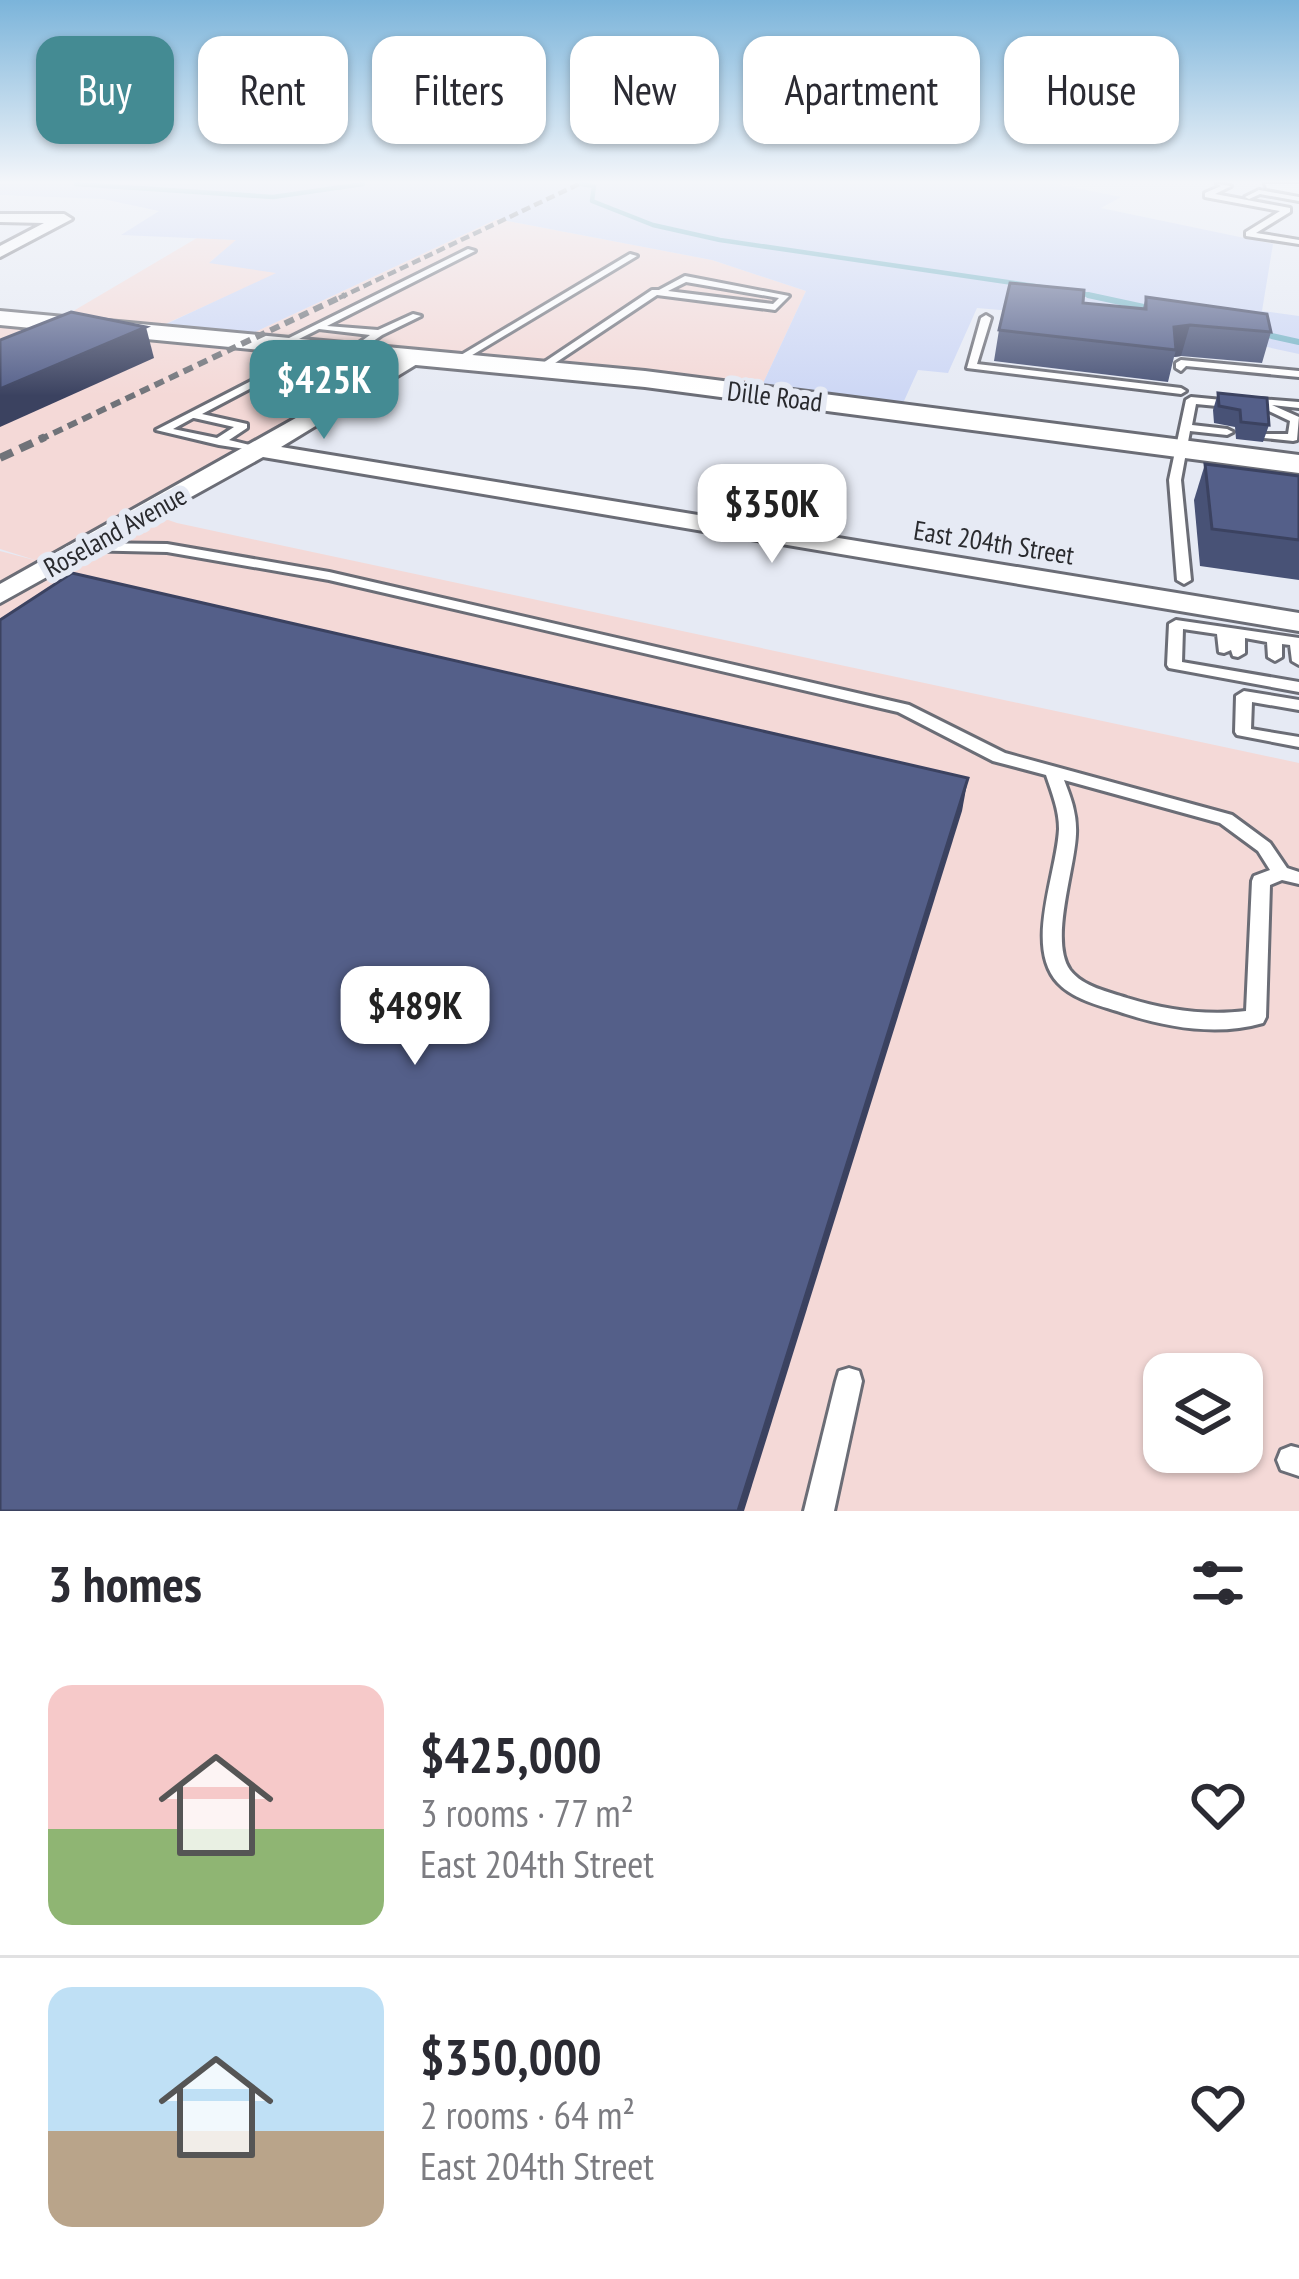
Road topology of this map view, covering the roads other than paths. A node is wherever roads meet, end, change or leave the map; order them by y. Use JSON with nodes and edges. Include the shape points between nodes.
{"nodes":[{"id":1,"x":465,"y":255,"type":"edge"},
{"id":2,"x":633,"y":256,"type":"dead end"},
{"id":3,"x":663,"y":290,"type":"junction"},
{"id":4,"x":416,"y":316,"type":"dead end"},
{"id":5,"x":986,"y":317,"type":"dead end"},
{"id":6,"x":0,"y":318,"type":"edge"},
{"id":7,"x":92,"y":327,"type":"junction"},
{"id":8,"x":380,"y":333,"type":"junction"},
{"id":9,"x":319,"y":338,"type":"junction"},
{"id":10,"x":61,"y":341,"type":"edge"},
{"id":11,"x":353,"y":351,"type":"junction"},
{"id":12,"x":415,"y":357,"type":"junction"},
{"id":13,"x":456,"y":361,"type":"junction"},
{"id":14,"x":539,"y":369,"type":"junction"},
{"id":15,"x":1299,"y":374,"type":"edge"},
{"id":16,"x":1181,"y":391,"type":"junction"},
{"id":17,"x":1299,"y":405,"type":"edge"},
{"id":18,"x":194,"y":415,"type":"junction"},
{"id":19,"x":1297,"y":421,"type":"edge"},
{"id":20,"x":1227,"y":432,"type":"dead end"},
{"id":21,"x":1268,"y":436,"type":"edge"},
{"id":22,"x":219,"y":442,"type":"junction"},
{"id":23,"x":254,"y":449,"type":"junction"},
{"id":24,"x":1296,"y":450,"type":"edge"},
{"id":25,"x":1179,"y":452,"type":"junction"},
{"id":26,"x":84,"y":547,"type":"junction"},
{"id":27,"x":1184,"y":580,"type":"dead end"},
{"id":28,"x":0,"y":595,"type":"edge"},
{"id":29,"x":1242,"y":629,"type":"junction"},
{"id":30,"x":1298,"y":635,"type":"edge"},
{"id":31,"x":1274,"y":638,"type":"junction"},
{"id":32,"x":1275,"y":658,"type":"dead end"},
{"id":33,"x":1299,"y":661,"type":"edge"},
{"id":34,"x":1240,"y":666,"type":"junction"},
{"id":35,"x":1299,"y":687,"type":"edge"},
{"id":36,"x":1299,"y":705,"type":"edge"},
{"id":37,"x":1299,"y":742,"type":"edge"},
{"id":38,"x":1053,"y":772,"type":"junction"},
{"id":39,"x":1290,"y":876,"type":"edge"},
{"id":40,"x":849,"y":1381,"type":"dead end"},
{"id":41,"x":819,"y":1511,"type":"edge"}],
"edges":[{"from":1,"to":9,"type":"lane"},
{"from":2,"to":13,"type":"lane"},
{"from":3,"to":3,"type":"lane","via":[[775,307],[785,296],[686,279]]},
{"from":3,"to":14,"type":"lane"},
{"from":4,"to":8,"type":"lane"},
{"from":5,"to":16,"type":"lane","via":[[970,366]]},
{"from":6,"to":7,"type":"street","name":"Dille Road"},
{"from":7,"to":9,"type":"street","name":"Dille Road","via":[[282,344]]},
{"from":7,"to":10,"type":"lane"},
{"from":8,"to":9,"type":"lane"},
{"from":8,"to":11,"type":"lane"},
{"from":9,"to":11,"type":"street","name":"Dille Road"},
{"from":9,"to":18,"type":"lane"},
{"from":11,"to":12,"type":"street","name":"Dille Road"},
{"from":12,"to":13,"type":"street","name":"Dille Road"},
{"from":12,"to":23,"type":"street","name":"Roseland Avenue"},
{"from":13,"to":14,"type":"street","name":"Dille Road"},
{"from":14,"to":25,"type":"street","name":"Dille Road"},
{"from":15,"to":16,"type":"lane","via":[[1181,363]]},
{"from":16,"to":17,"type":"lane"},
{"from":18,"to":22,"type":"lane","via":[[243,427]]},
{"from":18,"to":22,"type":"lane","via":[[162,430]]},
{"from":19,"to":24,"type":"lane"},
{"from":19,"to":25,"type":"lane","via":[[1271,408],[1195,399]]},
{"from":20,"to":25,"type":"lane"},
{"from":21,"to":24,"type":"lane"},
{"from":22,"to":23,"type":"lane"},
{"from":23,"to":26,"type":"street","name":"Roseland Avenue"},
{"from":23,"to":29,"type":"street","name":"East 204th Street"},
{"from":24,"to":25,"type":"street","name":"Dille Road"},
{"from":25,"to":27,"type":"lane"},
{"from":26,"to":28,"type":"street","name":"Roseland Avenue"},
{"from":26,"to":38,"type":"lane","via":[[167,548],[329,576],[746,669],[903,708],[999,757]]},
{"from":29,"to":30,"type":"street","name":"East 204th Street"},
{"from":29,"to":31,"type":"lane"},
{"from":29,"to":34,"type":"lane"},
{"from":29,"to":34,"type":"lane","via":[[1204,652]]},
{"from":30,"to":31,"type":"lane"},
{"from":30,"to":33,"type":"lane"},
{"from":31,"to":32,"type":"lane"},
{"from":34,"to":35,"type":"lane"},
{"from":36,"to":37,"type":"lane","via":[[1244,696],[1243,732]]},
{"from":38,"to":39,"type":"lane","via":[[1226,819]]},
{"from":38,"to":39,"type":"lane","via":[[1068,818],[1055,963],[1090,993],[1196,1020],[1256,1017],[1261,881]]},
{"from":40,"to":41,"type":"lane"}]}
